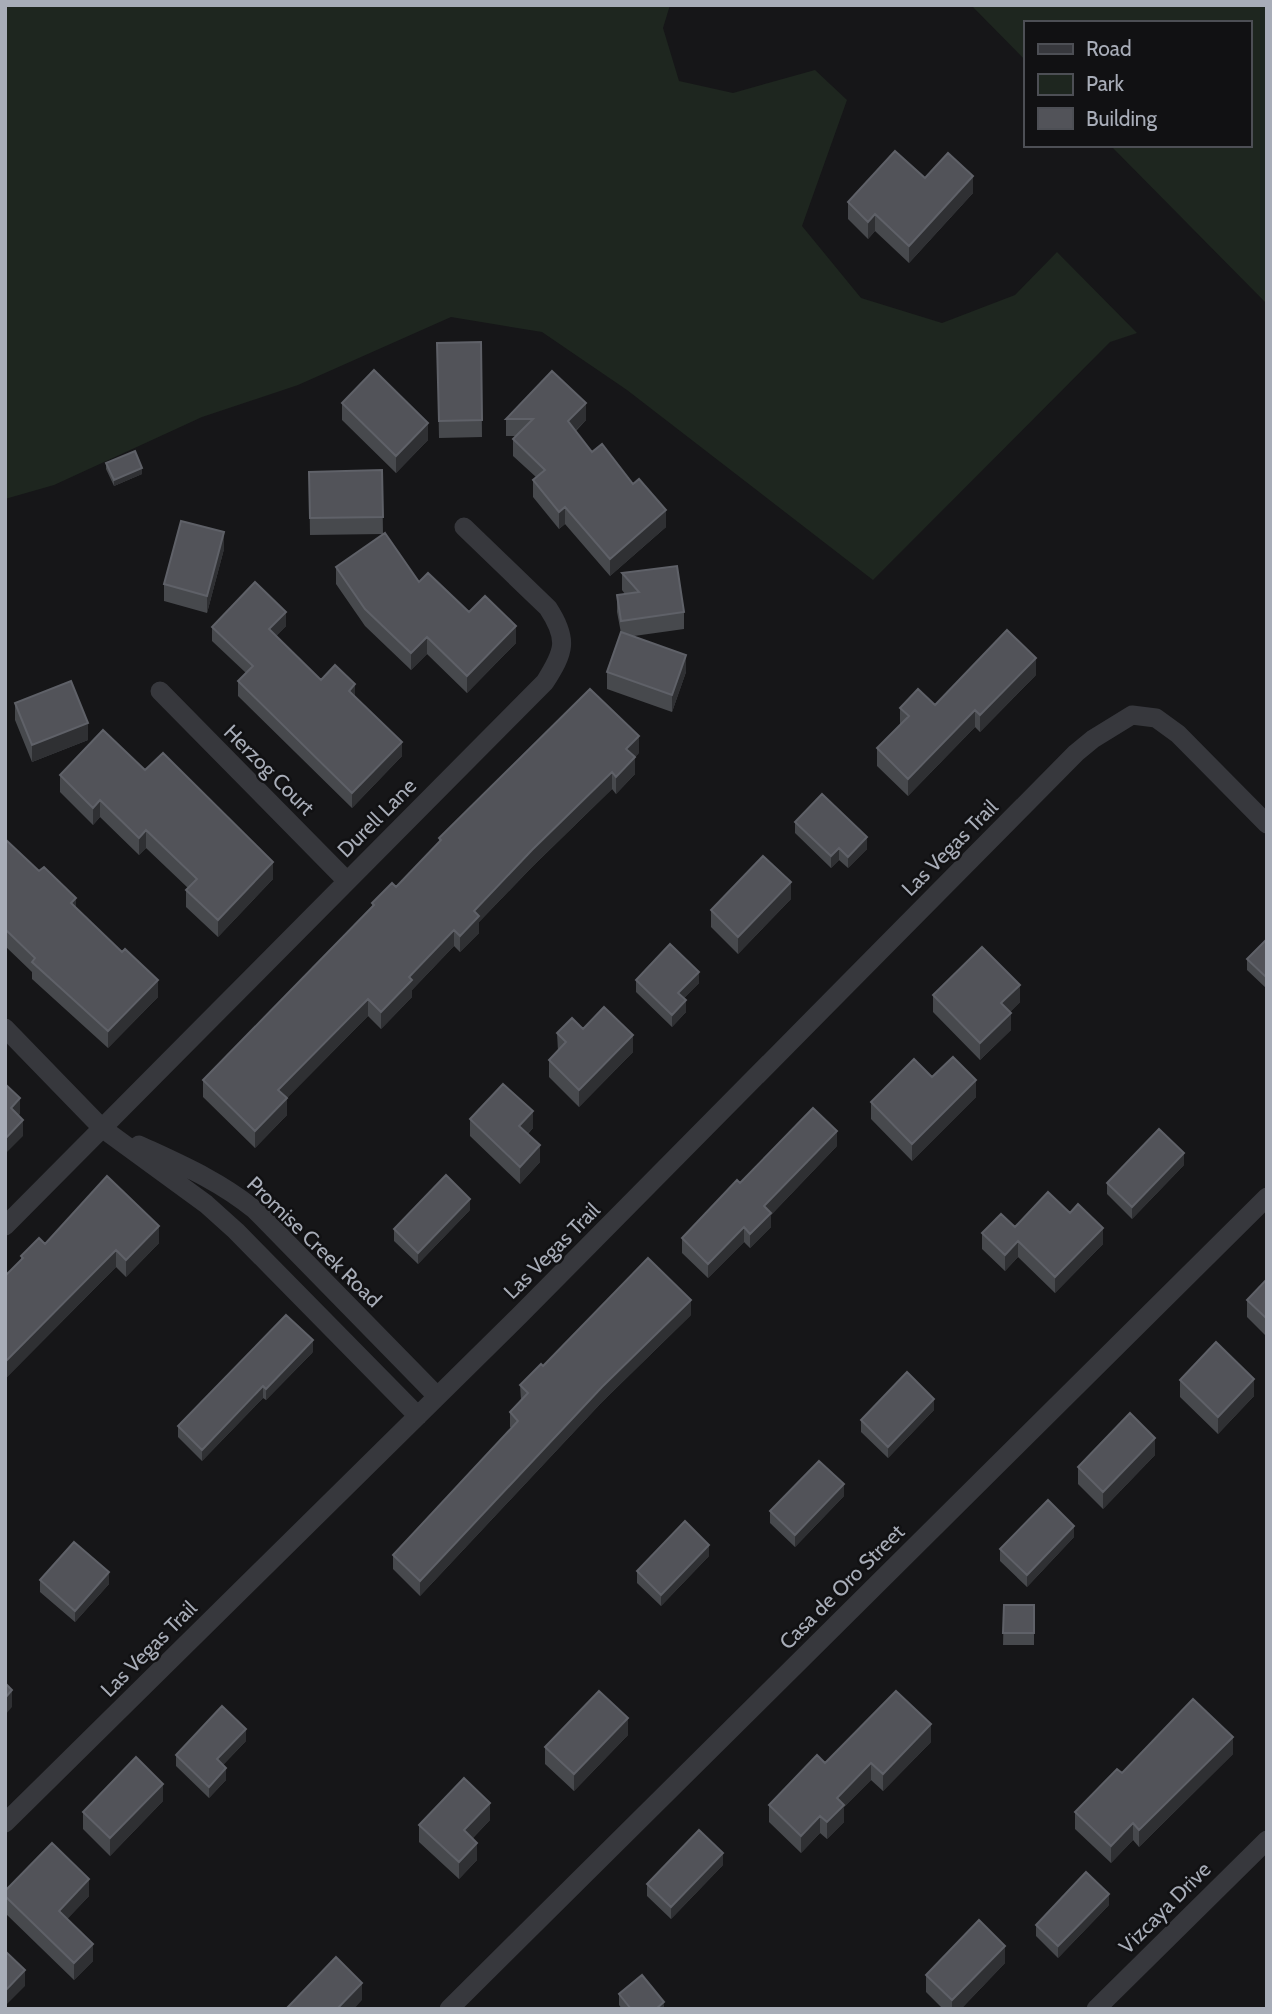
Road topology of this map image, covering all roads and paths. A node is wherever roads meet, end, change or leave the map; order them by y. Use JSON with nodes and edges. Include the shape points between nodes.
{"nodes":[{"id":1,"x":464,"y":527,"type":"dead end"},
{"id":2,"x":160,"y":691,"type":"dead end"},
{"id":3,"x":1267,"y":824,"type":"edge"},
{"id":4,"x":347,"y":881,"type":"junction"},
{"id":5,"x":5,"y":1028,"type":"edge"},
{"id":6,"x":102,"y":1128,"type":"junction"},
{"id":7,"x":1267,"y":1197,"type":"edge"},
{"id":8,"x":5,"y":1226,"type":"edge"},
{"id":9,"x":437,"y":1396,"type":"junction"},
{"id":10,"x":418,"y":1416,"type":"junction"},
{"id":11,"x":5,"y":1823,"type":"edge"},
{"id":12,"x":1267,"y":1840,"type":"edge"},
{"id":13,"x":449,"y":2009,"type":"edge"},
{"id":14,"x":1096,"y":2009,"type":"edge"}],
"edges":[{"from":1,"to":4,"type":"street","name":"Durell Lane","via":[[548,608],[560,630],[560,658],[545,682]]},
{"from":2,"to":4,"type":"street","name":"Herzog Court"},
{"from":3,"to":9,"type":"street","name":"Las Vegas Trail","via":[[1178,734],[1156,718],[1132,715],[1093,739]]},
{"from":4,"to":6,"type":"street","name":"Durell Lane"},
{"from":5,"to":6,"type":"street","name":"Promise Creek Road"},
{"from":6,"to":8,"type":"street","name":"Durell Lane"},
{"from":6,"to":9,"type":"street","name":"Promise Creek Road","via":[[203,1174],[255,1210]]},
{"from":6,"to":10,"type":"street","name":"Promise Creek Road","via":[[236,1231]]},
{"from":7,"to":13,"type":"street","name":"Casa de Oro Street"},
{"from":9,"to":10,"type":"street","name":"Las Vegas Trail"},
{"from":10,"to":11,"type":"street","name":"Las Vegas Trail"},
{"from":12,"to":14,"type":"street","name":"Vizcaya Drive"}]}
